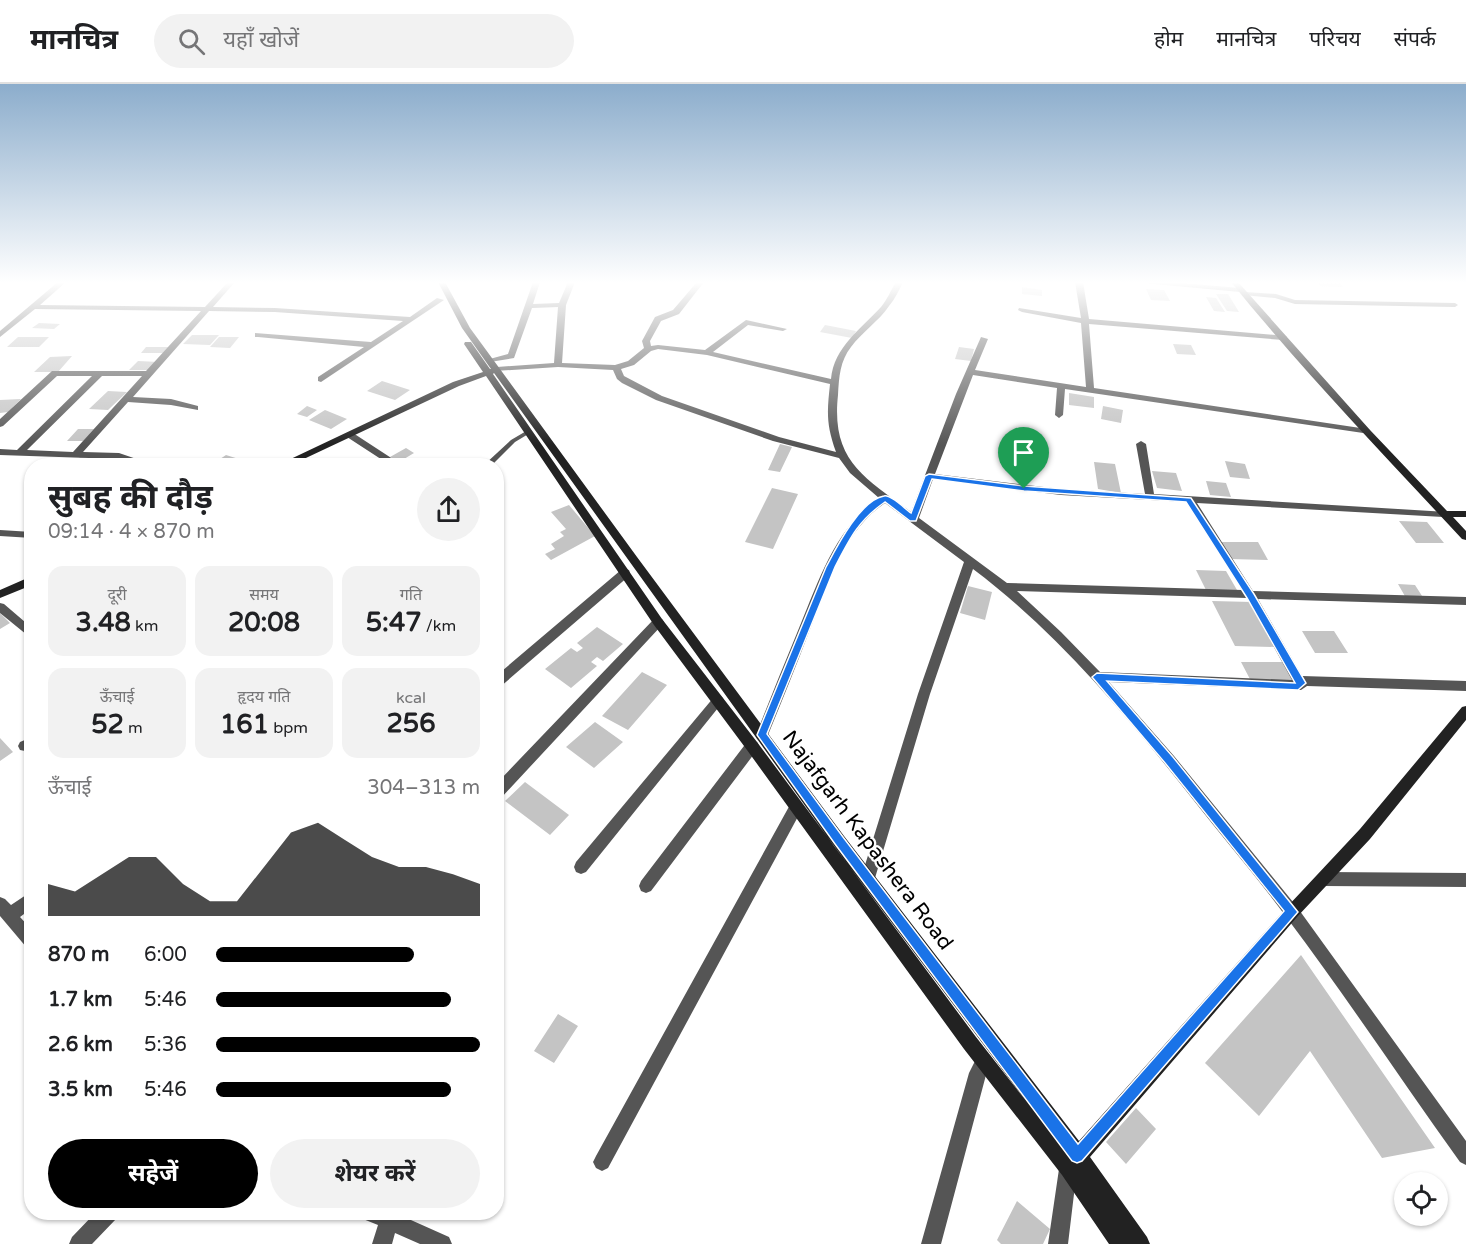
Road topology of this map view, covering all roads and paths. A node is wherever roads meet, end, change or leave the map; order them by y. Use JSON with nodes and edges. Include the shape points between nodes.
{"nodes":[{"id":1,"x":183,"y":336,"type":"edge"},
{"id":2,"x":271,"y":336,"type":"edge"},
{"id":3,"x":386,"y":336,"type":"edge"},
{"id":4,"x":468,"y":336,"type":"edge"},
{"id":5,"x":471,"y":336,"type":"edge"},
{"id":6,"x":519,"y":336,"type":"edge"},
{"id":7,"x":560,"y":336,"type":"edge"},
{"id":8,"x":648,"y":336,"type":"edge"},
{"id":9,"x":728,"y":336,"type":"edge"},
{"id":10,"x":857,"y":336,"type":"edge"},
{"id":11,"x":1086,"y":336,"type":"edge"},
{"id":12,"x":1261,"y":336,"type":"edge"},
{"id":13,"x":1283,"y":338,"type":"joint"},
{"id":14,"x":984,"y":339,"type":"dead end"},
{"id":15,"x":373,"y":345,"type":"junction"},
{"id":16,"x":648,"y":349,"type":"junction"},
{"id":17,"x":707,"y":353,"type":"junction"},
{"id":18,"x":558,"y":365,"type":"junction"},
{"id":19,"x":492,"y":368,"type":"junction"},
{"id":20,"x":616,"y":368,"type":"junction"},
{"id":21,"x":970,"y":372,"type":"junction"},
{"id":22,"x":100,"y":373,"type":"junction"},
{"id":23,"x":150,"y":374,"type":"junction"},
{"id":24,"x":321,"y":379,"type":"dead end"},
{"id":25,"x":833,"y":382,"type":"junction"},
{"id":26,"x":1061,"y":387,"type":"junction"},
{"id":27,"x":1090,"y":390,"type":"junction"},
{"id":28,"x":127,"y":399,"type":"junction"},
{"id":29,"x":195,"y":408,"type":"dead end"},
{"id":30,"x":1059,"y":415,"type":"dead end"},
{"id":31,"x":0,"y":424,"type":"edge"},
{"id":32,"x":528,"y":432,"type":"junction"},
{"id":33,"x":1367,"y":432,"type":"junction"},
{"id":34,"x":350,"y":435,"type":"junction"},
{"id":35,"x":1141,"y":444,"type":"dead end"},
{"id":36,"x":0,"y":452,"type":"edge"},
{"id":37,"x":19,"y":453,"type":"junction"},
{"id":38,"x":76,"y":454,"type":"junction"},
{"id":39,"x":842,"y":456,"type":"junction"},
{"id":40,"x":126,"y":458,"type":"edge"},
{"id":41,"x":299,"y":458,"type":"edge"},
{"id":42,"x":386,"y":458,"type":"edge"},
{"id":43,"x":495,"y":458,"type":"edge"},
{"id":44,"x":929,"y":476,"type":"junction"},
{"id":45,"x":1150,"y":497,"type":"junction"},
{"id":46,"x":885,"y":498,"type":"junction"},
{"id":47,"x":1188,"y":499,"type":"junction"},
{"id":48,"x":1443,"y":514,"type":"junction"},
{"id":49,"x":1466,"y":514,"type":"edge"},
{"id":50,"x":913,"y":519,"type":"junction"},
{"id":51,"x":0,"y":533,"type":"edge"},
{"id":52,"x":24,"y":535,"type":"edge"},
{"id":53,"x":1466,"y":537,"type":"edge"},
{"id":54,"x":970,"y":561,"type":"junction"},
{"id":55,"x":625,"y":573,"type":"junction"},
{"id":56,"x":24,"y":584,"type":"edge"},
{"id":57,"x":1005,"y":587,"type":"junction"},
{"id":58,"x":0,"y":594,"type":"edge"},
{"id":59,"x":1251,"y":596,"type":"junction"},
{"id":60,"x":1466,"y":601,"type":"edge"},
{"id":61,"x":0,"y":607,"type":"edge"},
{"id":62,"x":658,"y":622,"type":"junction"},
{"id":63,"x":24,"y":627,"type":"edge"},
{"id":64,"x":504,"y":677,"type":"edge"},
{"id":65,"x":1097,"y":677,"type":"junction"},
{"id":66,"x":1300,"y":681,"type":"junction"},
{"id":67,"x":1466,"y":686,"type":"edge"},
{"id":68,"x":718,"y":700,"type":"junction"},
{"id":69,"x":1466,"y":711,"type":"edge"},
{"id":70,"x":757,"y":740,"type":"junction"},
{"id":71,"x":504,"y":786,"type":"edge"},
{"id":72,"x":796,"y":807,"type":"junction"},
{"id":73,"x":581,"y":867,"type":"dead end"},
{"id":74,"x":868,"y":878,"type":"junction"},
{"id":75,"x":1324,"y":879,"type":"junction"},
{"id":76,"x":1466,"y":880,"type":"edge"},
{"id":77,"x":646,"y":886,"type":"dead end"},
{"id":78,"x":24,"y":902,"type":"edge"},
{"id":79,"x":5,"y":910,"type":"edge"},
{"id":80,"x":1292,"y":912,"type":"junction"},
{"id":81,"x":24,"y":933,"type":"edge"},
{"id":82,"x":984,"y":1061,"type":"junction"},
{"id":83,"x":1466,"y":1156,"type":"edge"},
{"id":84,"x":602,"y":1162,"type":"dead end"},
{"id":85,"x":1073,"y":1163,"type":"junction"},
{"id":86,"x":102,"y":1220,"type":"edge"},
{"id":87,"x":389,"y":1220,"type":"joint"},
{"id":88,"x":79,"y":1244,"type":"edge"},
{"id":89,"x":382,"y":1244,"type":"edge"},
{"id":90,"x":442,"y":1244,"type":"edge"},
{"id":91,"x":931,"y":1244,"type":"edge"},
{"id":92,"x":1058,"y":1244,"type":"edge"},
{"id":93,"x":1121,"y":1244,"type":"edge"},
{"id":94,"x":1140,"y":1244,"type":"edge"}],
"edges":[{"from":1,"to":23,"type":"street"},
{"from":2,"to":15,"type":"street"},
{"from":3,"to":15,"type":"street"},
{"from":4,"to":19,"type":"main road"},
{"from":5,"to":19,"type":"main road","name":"Najafgarh Kapashera Road"},
{"from":6,"to":19,"type":"street","via":[[511,356]]},
{"from":7,"to":18,"type":"street"},
{"from":8,"to":16,"type":"street"},
{"from":9,"to":17,"type":"street"},
{"from":10,"to":25,"type":"street","via":[[836,367]]},
{"from":11,"to":27,"type":"street"},
{"from":12,"to":13,"type":"street"},
{"from":13,"to":33,"type":"main road"},
{"from":14,"to":21,"type":"street"},
{"from":15,"to":24,"type":"street"},
{"from":16,"to":17,"type":"street"},
{"from":16,"to":20,"type":"street","via":[[631,363]]},
{"from":17,"to":25,"type":"street"},
{"from":18,"to":19,"type":"street"},
{"from":18,"to":20,"type":"street"},
{"from":19,"to":32,"type":"main road"},
{"from":19,"to":34,"type":"main road"},
{"from":19,"to":70,"type":"main road","name":"Najafgarh Kapashera Road"},
{"from":20,"to":39,"type":"street","via":[[625,381],[659,398],[792,444]]},
{"from":21,"to":26,"type":"street"},
{"from":21,"to":44,"type":"street"},
{"from":22,"to":23,"type":"street"},
{"from":22,"to":31,"type":"street","via":[[53,374]]},
{"from":22,"to":37,"type":"street"},
{"from":23,"to":28,"type":"street"},
{"from":25,"to":39,"type":"street","via":[[831,417]]},
{"from":26,"to":27,"type":"street"},
{"from":26,"to":30,"type":"street"},
{"from":27,"to":33,"type":"street"},
{"from":28,"to":29,"type":"street"},
{"from":28,"to":38,"type":"street"},
{"from":32,"to":43,"type":"lane"},
{"from":32,"to":55,"type":"main road"},
{"from":33,"to":48,"type":"main road"},
{"from":34,"to":41,"type":"main road"},
{"from":34,"to":42,"type":"street"},
{"from":35,"to":45,"type":"street"},
{"from":36,"to":37,"type":"street"},
{"from":37,"to":38,"type":"street"},
{"from":38,"to":40,"type":"street"},
{"from":39,"to":46,"type":"street","via":[[853,471]]},
{"from":44,"to":45,"type":"street","via":[[1024,489]]},
{"from":44,"to":50,"type":"street"},
{"from":45,"to":47,"type":"street"},
{"from":46,"to":50,"type":"street"},
{"from":46,"to":70,"type":"street","via":[[863,513],[842,544]]},
{"from":47,"to":48,"type":"street"},
{"from":47,"to":59,"type":"street"},
{"from":48,"to":49,"type":"main road"},
{"from":48,"to":53,"type":"main road"},
{"from":50,"to":54,"type":"street"},
{"from":51,"to":52,"type":"street"},
{"from":54,"to":57,"type":"street"},
{"from":54,"to":74,"type":"street","via":[[924,694]]},
{"from":55,"to":62,"type":"main road"},
{"from":55,"to":64,"type":"street"},
{"from":56,"to":58,"type":"main road"},
{"from":57,"to":59,"type":"street"},
{"from":57,"to":65,"type":"street"},
{"from":59,"to":60,"type":"street"},
{"from":59,"to":66,"type":"street"},
{"from":61,"to":63,"type":"street"},
{"from":62,"to":68,"type":"main road"},
{"from":62,"to":71,"type":"street"},
{"from":65,"to":66,"type":"street","via":[[1298,687]]},
{"from":65,"to":80,"type":"street"},
{"from":66,"to":67,"type":"street"},
{"from":68,"to":70,"type":"main road"},
{"from":68,"to":73,"type":"street"},
{"from":69,"to":75,"type":"main road"},
{"from":70,"to":72,"type":"main road"},
{"from":70,"to":74,"type":"main road","name":"Najafgarh Kapashera Road"},
{"from":70,"to":77,"type":"street"},
{"from":72,"to":82,"type":"main road"},
{"from":72,"to":84,"type":"street"},
{"from":74,"to":85,"type":"main road","name":"Najafgarh Kapashera Road"},
{"from":75,"to":76,"type":"street"},
{"from":75,"to":80,"type":"main road"},
{"from":78,"to":79,"type":"street"},
{"from":79,"to":81,"type":"street"},
{"from":80,"to":83,"type":"street"},
{"from":80,"to":85,"type":"main road"},
{"from":82,"to":85,"type":"main road"},
{"from":82,"to":91,"type":"street"},
{"from":85,"to":92,"type":"street"},
{"from":85,"to":93,"type":"main road"},
{"from":85,"to":94,"type":"main road","name":"Najafgarh Kapashera Road"},
{"from":86,"to":88,"type":"street"},
{"from":87,"to":89,"type":"street"},
{"from":87,"to":90,"type":"street"}]}
